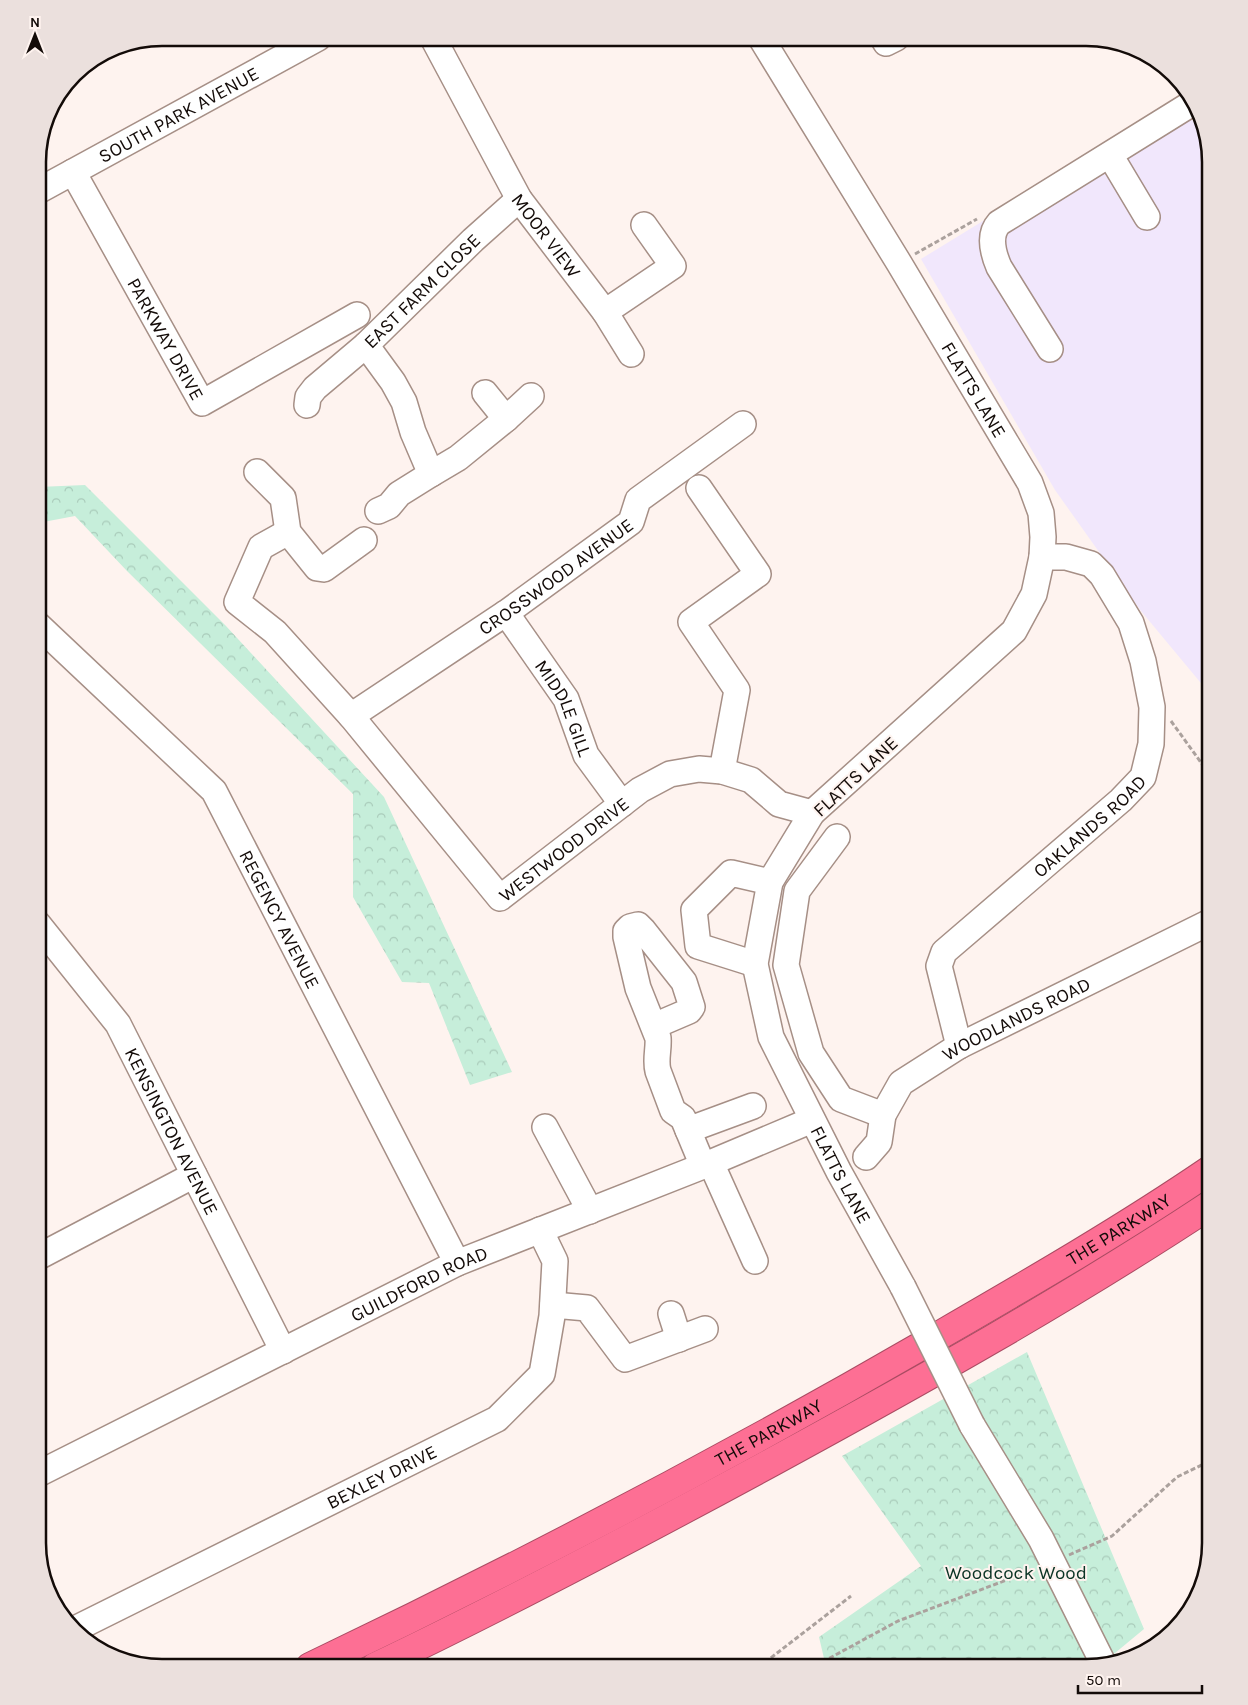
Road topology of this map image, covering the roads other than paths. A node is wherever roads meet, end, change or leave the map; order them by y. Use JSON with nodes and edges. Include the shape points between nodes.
{"nodes":[{"id":1,"x":303,"y":46,"type":"edge"},
{"id":2,"x":436,"y":46,"type":"edge"},
{"id":3,"x":766,"y":46,"type":"edge"},
{"id":4,"x":1187,"y":106,"type":"edge"},
{"id":5,"x":1110,"y":154,"type":"junction"},
{"id":6,"x":73,"y":172,"type":"junction"},
{"id":7,"x":46,"y":187,"type":"edge"},
{"id":8,"x":519,"y":199,"type":"junction"},
{"id":9,"x":1147,"y":217,"type":"dead end"},
{"id":10,"x":644,"y":225,"type":"dead end"},
{"id":11,"x":605,"y":312,"type":"junction"},
{"id":12,"x":357,"y":315,"type":"dead end"},
{"id":13,"x":366,"y":345,"type":"junction"},
{"id":14,"x":1050,"y":348,"type":"dead end"},
{"id":15,"x":631,"y":354,"type":"dead end"},
{"id":16,"x":485,"y":394,"type":"dead end"},
{"id":17,"x":531,"y":396,"type":"dead end"},
{"id":18,"x":307,"y":405,"type":"dead end"},
{"id":19,"x":506,"y":419,"type":"junction"},
{"id":20,"x":743,"y":424,"type":"dead end"},
{"id":21,"x":257,"y":472,"type":"dead end"},
{"id":22,"x":431,"y":474,"type":"junction"},
{"id":23,"x":699,"y":488,"type":"dead end"},
{"id":24,"x":378,"y":511,"type":"dead end"},
{"id":25,"x":288,"y":532,"type":"junction"},
{"id":26,"x":364,"y":540,"type":"dead end"},
{"id":27,"x":1042,"y":557,"type":"junction"},
{"id":28,"x":506,"y":612,"type":"junction"},
{"id":29,"x":46,"y":633,"type":"edge"},
{"id":30,"x":351,"y":716,"type":"junction"},
{"id":31,"x":722,"y":771,"type":"junction"},
{"id":32,"x":622,"y":804,"type":"junction"},
{"id":33,"x":812,"y":814,"type":"junction"},
{"id":34,"x":837,"y":837,"type":"dead end"},
{"id":35,"x":770,"y":882,"type":"junction"},
{"id":36,"x":1202,"y":926,"type":"edge"},
{"id":37,"x":46,"y":934,"type":"edge"},
{"id":38,"x":755,"y":964,"type":"junction"},
{"id":39,"x":796,"y":998,"type":"junction"},
{"id":40,"x":764,"y":1006,"type":"junction"},
{"id":41,"x":654,"y":1026,"type":"dead end"},
{"id":42,"x":959,"y":1046,"type":"junction"},
{"id":43,"x":753,"y":1106,"type":"dead end"},
{"id":44,"x":883,"y":1115,"type":"junction"},
{"id":45,"x":812,"y":1120,"type":"junction"},
{"id":46,"x":545,"y":1127,"type":"dead end"},
{"id":47,"x":688,"y":1130,"type":"junction"},
{"id":48,"x":866,"y":1157,"type":"dead end"},
{"id":49,"x":707,"y":1164,"type":"junction"},
{"id":50,"x":194,"y":1175,"type":"junction"},
{"id":51,"x":1202,"y":1175,"type":"edge"},
{"id":52,"x":1202,"y":1210,"type":"edge"},
{"id":53,"x":590,"y":1211,"type":"junction"},
{"id":54,"x":540,"y":1230,"type":"junction"},
{"id":55,"x":46,"y":1253,"type":"edge"},
{"id":56,"x":755,"y":1261,"type":"dead end"},
{"id":57,"x":457,"y":1263,"type":"junction"},
{"id":58,"x":553,"y":1305,"type":"junction"},
{"id":59,"x":671,"y":1314,"type":"dead end"},
{"id":60,"x":705,"y":1329,"type":"dead end"},
{"id":61,"x":679,"y":1339,"type":"junction"},
{"id":62,"x":283,"y":1351,"type":"junction"},
{"id":63,"x":46,"y":1470,"type":"edge"},
{"id":64,"x":81,"y":1626,"type":"edge"},
{"id":65,"x":1101,"y":1658,"type":"edge"},
{"id":66,"x":326,"y":1659,"type":"edge"},
{"id":67,"x":391,"y":1659,"type":"edge"}],
"edges":[{"from":1,"to":6,"type":"street","name":"SOUTH PARK AVENUE"},
{"from":2,"to":8,"type":"street","name":"MOOR VIEW"},
{"from":3,"to":27,"type":"street","name":"FLATTS LANE","via":[[1030,483],[1041,513]]},
{"from":4,"to":5,"type":"street"},
{"from":5,"to":9,"type":"street"},
{"from":5,"to":14,"type":"street","via":[[994,228],[994,255]]},
{"from":6,"to":7,"type":"street","name":"SOUTH PARK AVENUE"},
{"from":6,"to":12,"type":"street","name":"PARKWAY DRIVE","via":[[202,403]]},
{"from":8,"to":11,"type":"street","name":"MOOR VIEW"},
{"from":8,"to":13,"type":"street","name":"EAST FARM CLOSE","via":[[472,240]]},
{"from":10,"to":11,"type":"street","via":[[673,266]]},
{"from":11,"to":15,"type":"street","name":"MOOR VIEW"},
{"from":13,"to":18,"type":"street","via":[[315,388],[308,397]]},
{"from":13,"to":22,"type":"street","name":"EAST FARM CLOSE","via":[[404,402]]},
{"from":16,"to":19,"type":"street"},
{"from":17,"to":19,"type":"street"},
{"from":19,"to":22,"type":"street","via":[[458,458]]},
{"from":20,"to":28,"type":"street","name":"CROSSWOOD AVENUE","via":[[638,500],[631,522]]},
{"from":21,"to":25,"type":"street","via":[[284,498]]},
{"from":22,"to":24,"type":"street"},
{"from":23,"to":31,"type":"street","via":[[758,574],[691,622],[737,690]]},
{"from":25,"to":26,"type":"street","via":[[321,570]]},
{"from":25,"to":30,"type":"street","via":[[261,547],[236,602],[275,632]]},
{"from":27,"to":33,"type":"street","name":"FLATTS LANE","via":[[1034,594],[1014,631]]},
{"from":27,"to":42,"type":"street","name":"OAKLANDS ROAD","via":[[1066,557],[1091,564],[1102,575],[1131,623],[1152,707],[1151,744],[1143,777],[1121,800],[944,952],[939,966]]},
{"from":28,"to":30,"type":"street","name":"CROSSWOOD AVENUE"},
{"from":28,"to":32,"type":"street","name":"MIDDLE GILL","via":[[566,699],[586,755]]},
{"from":29,"to":57,"type":"street","name":"REGENCY AVENUE","via":[[214,791]]},
{"from":30,"to":32,"type":"street","name":"WESTWOOD DRIVE","via":[[500,898]]},
{"from":31,"to":32,"type":"street","name":"WESTWOOD DRIVE","via":[[699,769],[670,774]]},
{"from":31,"to":33,"type":"street","name":"WESTWOOD DRIVE","via":[[751,780],[779,804]]},
{"from":33,"to":35,"type":"street","name":"FLATTS LANE"},
{"from":34,"to":39,"type":"street","via":[[797,892],[786,965]]},
{"from":35,"to":38,"type":"street","name":"FLATTS LANE"},
{"from":35,"to":38,"type":"street","via":[[731,873],[694,910],[698,946]]},
{"from":36,"to":42,"type":"street","name":"WOODLANDS ROAD"},
{"from":37,"to":50,"type":"street","name":"KENSINGTON AVENUE","via":[[118,1024]]},
{"from":38,"to":40,"type":"street","name":"FLATTS LANE"},
{"from":39,"to":40,"type":"street"},
{"from":39,"to":44,"type":"street","via":[[811,1053],[842,1099]]},
{"from":40,"to":45,"type":"street","name":"FLATTS LANE","via":[[771,1037]]},
{"from":41,"to":47,"type":"street","via":[[659,1046],[656,1058],[658,1071],[673,1110],[683,1118]]},
{"from":42,"to":44,"type":"street","name":"WOODLANDS ROAD","via":[[901,1083]]},
{"from":43,"to":47,"type":"street"},
{"from":44,"to":48,"type":"street","name":"WOODLANDS ROAD","via":[[879,1142]]},
{"from":45,"to":49,"type":"street","name":"GUILDFORD ROAD"},
{"from":45,"to":65,"type":"street","name":"FLATTS LANE","bridge":true,"via":[[903,1287],[972,1425],[1041,1539]]},
{"from":46,"to":53,"type":"street"},
{"from":47,"to":49,"type":"street"},
{"from":49,"to":53,"type":"street","name":"GUILDFORD ROAD"},
{"from":49,"to":56,"type":"street"},
{"from":50,"to":55,"type":"street"},
{"from":50,"to":62,"type":"street","name":"KENSINGTON AVENUE"},
{"from":51,"to":66,"type":"highway","name":"THE PARKWAY","via":[[1078,1255],[822,1403],[460,1594]]},
{"from":52,"to":67,"type":"highway","name":"THE PARKWAY","via":[[996,1338],[874,1406],[676,1514]]},
{"from":53,"to":54,"type":"street","name":"GUILDFORD ROAD"},
{"from":54,"to":57,"type":"street","name":"GUILDFORD ROAD"},
{"from":54,"to":58,"type":"street","name":"BEXLEY DRIVE","via":[[555,1261]]},
{"from":57,"to":62,"type":"street","name":"GUILDFORD ROAD"},
{"from":58,"to":61,"type":"street","via":[[587,1308],[625,1359]]},
{"from":58,"to":64,"type":"street","name":"BEXLEY DRIVE","via":[[542,1374],[497,1419]]},
{"from":59,"to":61,"type":"street"},
{"from":60,"to":61,"type":"street"},
{"from":62,"to":63,"type":"street","name":"GUILDFORD ROAD"}]}
